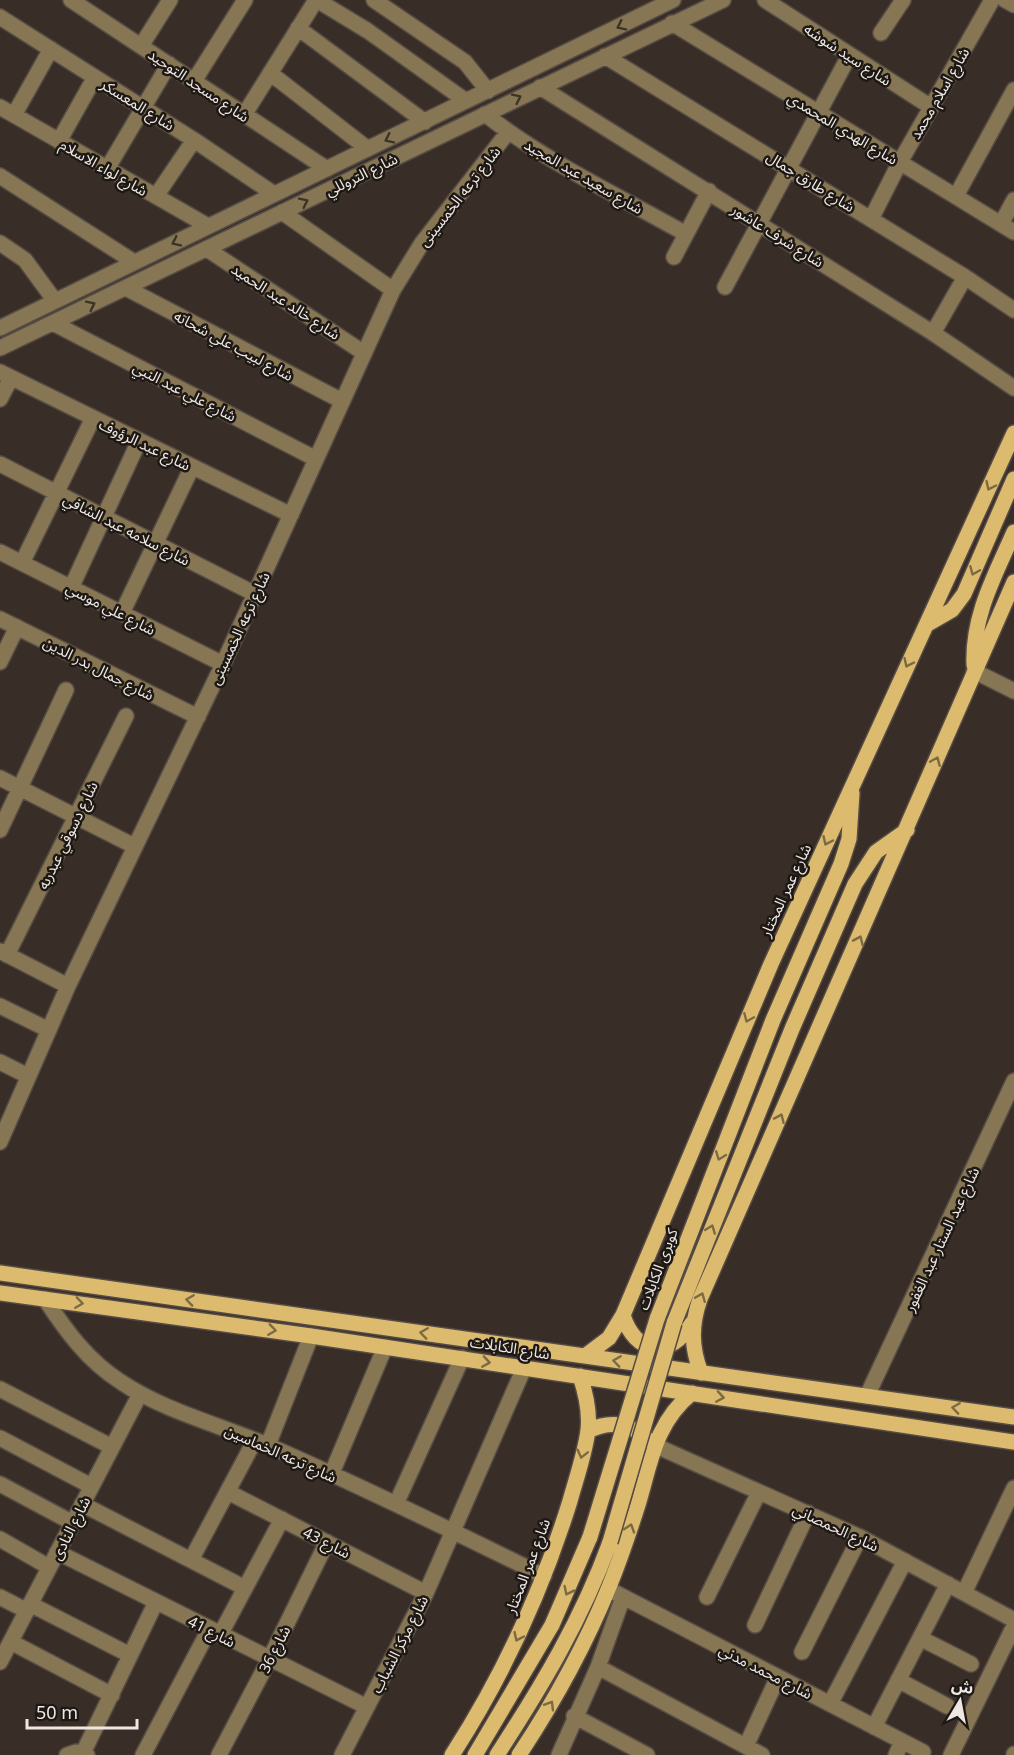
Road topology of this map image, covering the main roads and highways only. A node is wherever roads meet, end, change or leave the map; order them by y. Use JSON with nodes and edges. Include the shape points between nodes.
{"nodes":[{"id":1,"x":1014,"y":433,"type":"edge"},
{"id":2,"x":1014,"y":479,"type":"edge"},
{"id":3,"x":1014,"y":532,"type":"edge"},
{"id":4,"x":1014,"y":582,"type":"edge"},
{"id":5,"x":926,"y":625,"type":"junction"},
{"id":6,"x":974,"y":670,"type":"junction"},
{"id":7,"x":852,"y":787,"type":"junction"},
{"id":8,"x":907,"y":830,"type":"junction"},
{"id":9,"x":0,"y":1273,"type":"edge"},
{"id":10,"x":0,"y":1293,"type":"edge"},
{"id":11,"x":623,"y":1315,"type":"junction"},
{"id":12,"x":692,"y":1323,"type":"junction"},
{"id":13,"x":585,"y":1356,"type":"junction"},
{"id":14,"x":701,"y":1373,"type":"junction"},
{"id":15,"x":580,"y":1376,"type":"junction"},
{"id":16,"x":692,"y":1393,"type":"junction"},
{"id":17,"x":1014,"y":1417,"type":"edge"},
{"id":18,"x":588,"y":1431,"type":"junction"},
{"id":19,"x":1014,"y":1442,"type":"edge"},
{"id":20,"x":654,"y":1445,"type":"junction"},
{"id":21,"x":452,"y":1755,"type":"edge"},
{"id":22,"x":475,"y":1755,"type":"edge"},
{"id":23,"x":497,"y":1755,"type":"edge"},
{"id":24,"x":519,"y":1755,"type":"edge"}],
"edges":[{"from":1,"to":5,"type":"main road","name":"شارع عمر المختار","one_way":true},
{"from":2,"to":5,"type":"main road","one_way":true,"via":[[964,594],[944,616]]},
{"from":3,"to":6,"type":"main road","via":[[982,605],[976,626]]},
{"from":4,"to":6,"type":"main road"},
{"from":5,"to":7,"type":"main road","name":"شارع عمر المختار","one_way":true},
{"from":8,"to":6,"type":"main road","one_way":true},
{"from":7,"to":11,"type":"main road","name":"شارع عمر المختار","one_way":true,"via":[[771,964]]},
{"from":7,"to":22,"type":"main road","name":"كوبرى الكابلات","one_way":true,"bridge":true,"via":[[850,830],[842,864],[773,1020],[657,1319],[591,1537],[552,1624]]},
{"from":12,"to":8,"type":"main road","one_way":true},
{"from":23,"to":8,"type":"main road","one_way":true,"bridge":true,"via":[[546,1680],[595,1584],[674,1323],[855,884],[876,852]]},
{"from":13,"to":9,"type":"main road","name":"شارع الكابلات","one_way":true},
{"from":10,"to":15,"type":"main road","name":"شارع الكابلات","one_way":true},
{"from":11,"to":12,"type":"main road","via":[[628,1330],[639,1342],[654,1348],[670,1346],[684,1337]]},
{"from":11,"to":13,"type":"main road","name":"شارع عمر المختار","via":[[609,1338]]},
{"from":12,"to":14,"type":"main road","via":[[693,1349]]},
{"from":14,"to":13,"type":"main road","name":"شارع الكابلات","one_way":true},
{"from":17,"to":14,"type":"main road","name":"شارع الكابلات","one_way":true},
{"from":15,"to":16,"type":"main road","name":"شارع الكابلات"},
{"from":15,"to":18,"type":"main road","name":"شارع عمر المختار","via":[[588,1406]]},
{"from":16,"to":19,"type":"main road","name":"شارع الكابلات","one_way":true},
{"from":16,"to":20,"type":"main road","via":[[668,1418]]},
{"from":18,"to":20,"type":"main road","via":[[605,1425],[623,1425]]},
{"from":18,"to":21,"type":"main road","name":"شارع عمر المختار","one_way":true,"via":[[544,1576],[498,1677]]},
{"from":24,"to":20,"type":"main road","one_way":true,"via":[[556,1695],[608,1589]]}]}
